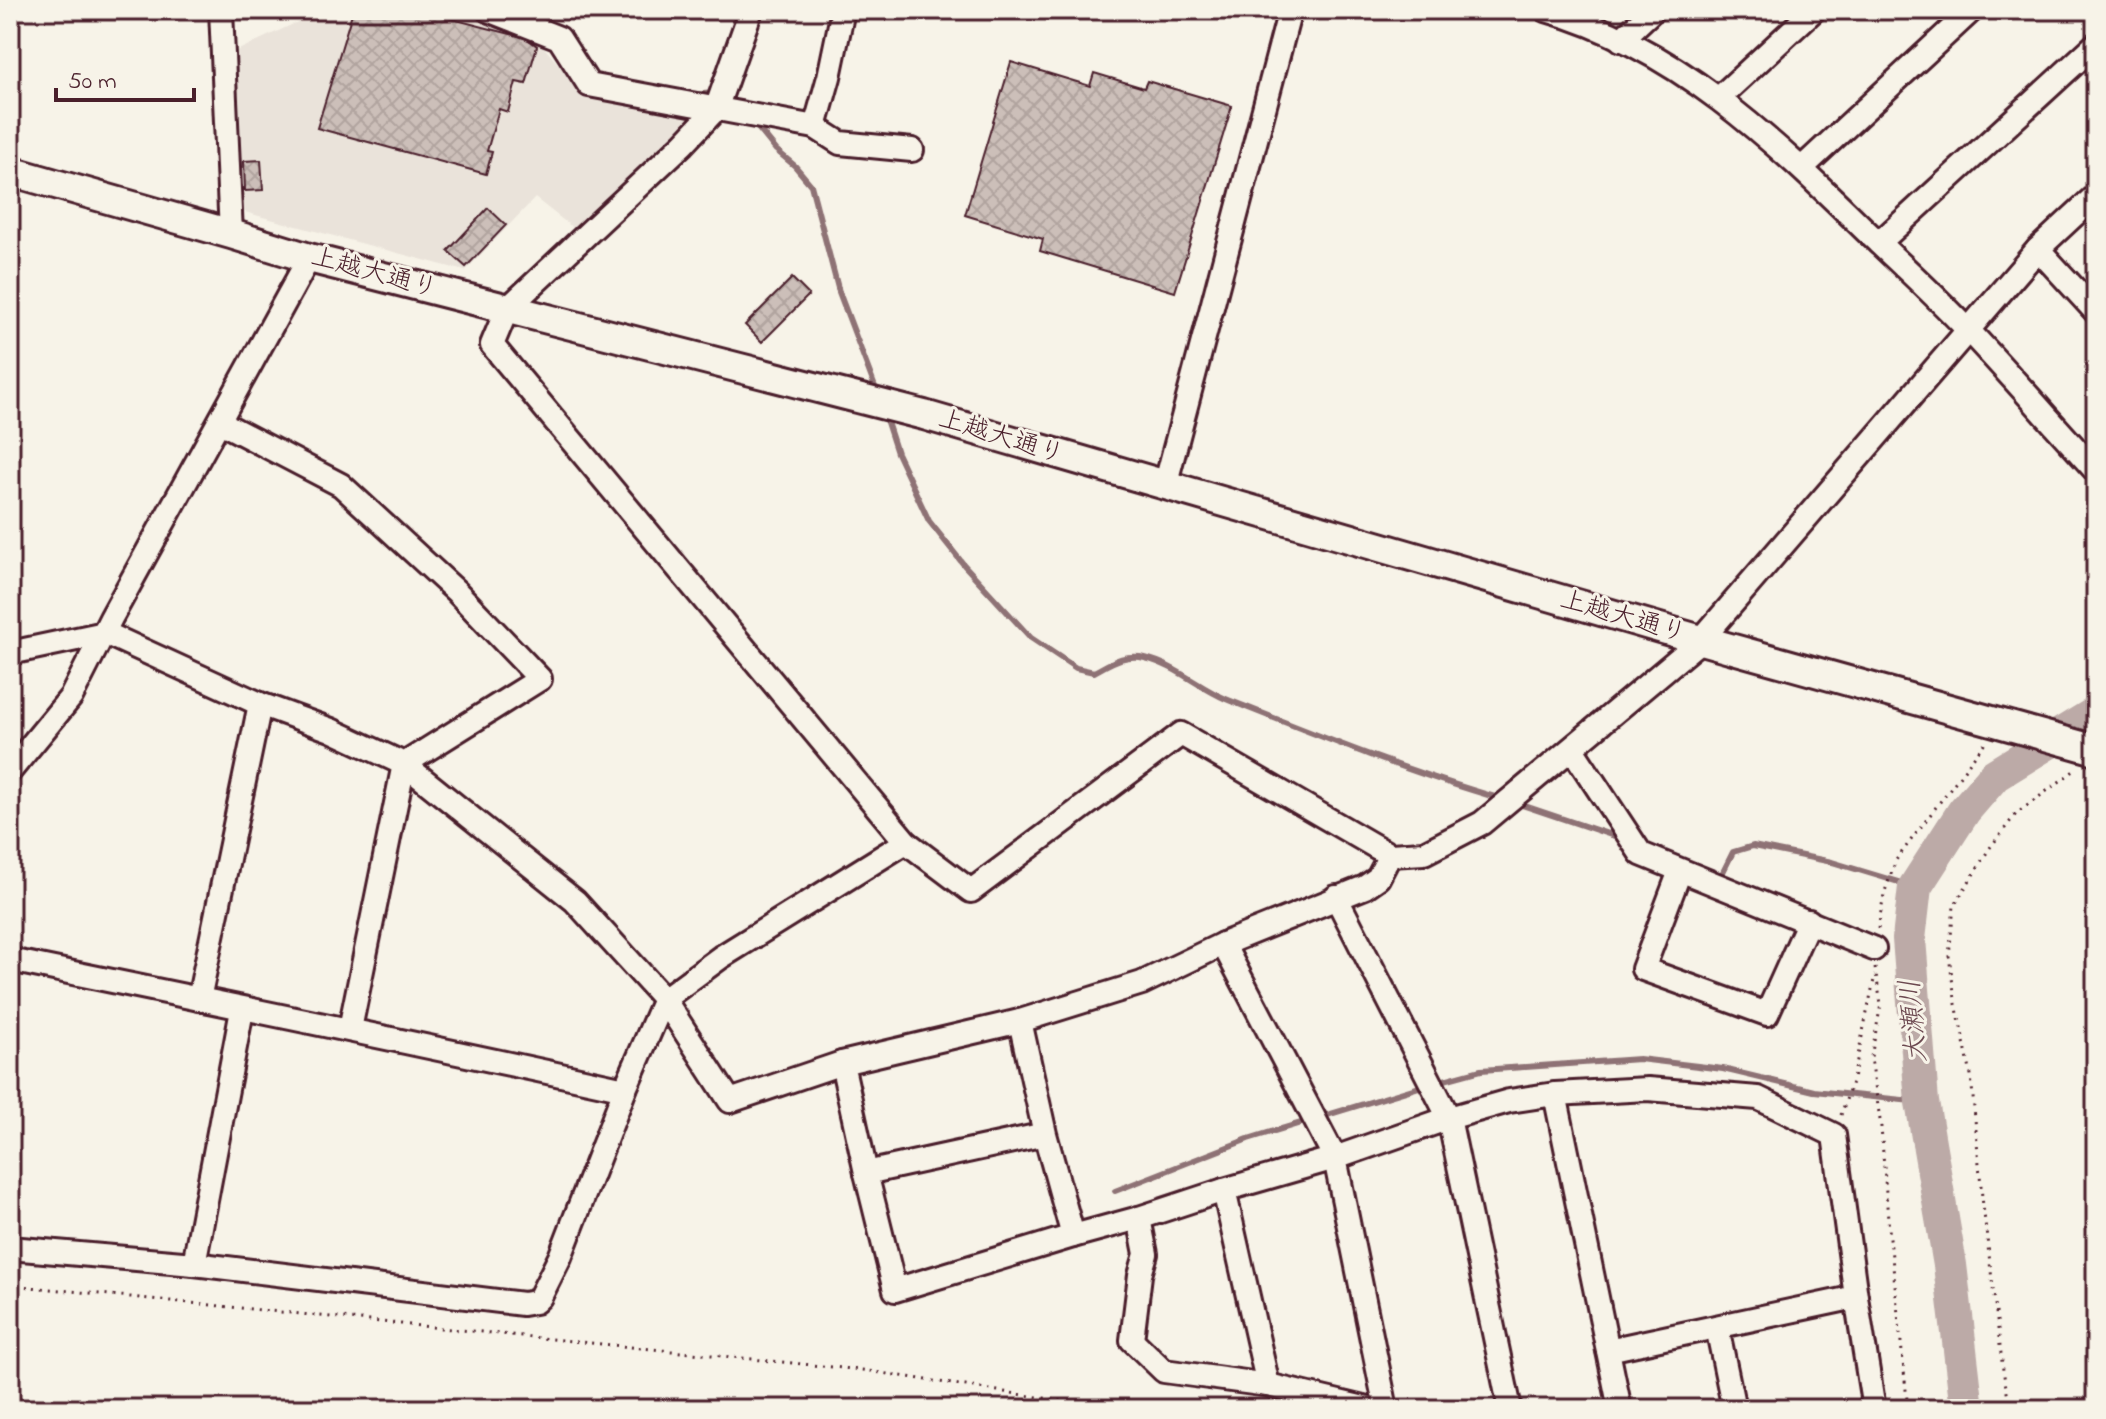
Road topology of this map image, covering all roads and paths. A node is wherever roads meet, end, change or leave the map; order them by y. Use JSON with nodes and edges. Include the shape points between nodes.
{"nodes":[{"id":1,"x":221,"y":10,"type":"edge"},
{"id":2,"x":488,"y":10,"type":"edge"},
{"id":3,"x":751,"y":10,"type":"edge"},
{"id":4,"x":843,"y":10,"type":"edge"},
{"id":5,"x":1290,"y":10,"type":"edge"},
{"id":6,"x":1546,"y":10,"type":"edge"},
{"id":7,"x":1653,"y":10,"type":"edge"},
{"id":8,"x":1814,"y":10,"type":"edge"},
{"id":9,"x":1972,"y":10,"type":"edge"},
{"id":10,"x":1621,"y":40,"type":"junction"},
{"id":11,"x":2096,"y":44,"type":"edge"},
{"id":12,"x":1719,"y":98,"type":"junction"},
{"id":13,"x":716,"y":109,"type":"junction"},
{"id":14,"x":815,"y":127,"type":"junction"},
{"id":15,"x":912,"y":150,"type":"dead end"},
{"id":16,"x":1802,"y":168,"type":"junction"},
{"id":17,"x":10,"y":171,"type":"edge"},
{"id":18,"x":2096,"y":195,"type":"edge"},
{"id":19,"x":231,"y":234,"type":"junction"},
{"id":20,"x":1879,"y":243,"type":"junction"},
{"id":21,"x":2038,"y":249,"type":"junction"},
{"id":22,"x":309,"y":258,"type":"junction"},
{"id":23,"x":507,"y":309,"type":"junction"},
{"id":24,"x":2096,"y":312,"type":"edge"},
{"id":25,"x":1968,"y":330,"type":"junction"},
{"id":26,"x":220,"y":422,"type":"junction"},
{"id":27,"x":2096,"y":471,"type":"edge"},
{"id":28,"x":1165,"y":486,"type":"junction"},
{"id":29,"x":105,"y":633,"type":"junction"},
{"id":30,"x":1701,"y":640,"type":"junction"},
{"id":31,"x":10,"y":653,"type":"edge"},
{"id":32,"x":260,"y":704,"type":"junction"},
{"id":33,"x":1994,"y":721,"type":"junction"},
{"id":34,"x":1572,"y":749,"type":"junction"},
{"id":35,"x":2090,"y":757,"type":"edge"},
{"id":36,"x":404,"y":764,"type":"junction"},
{"id":37,"x":10,"y":771,"type":"edge"},
{"id":38,"x":906,"y":842,"type":"junction"},
{"id":39,"x":1390,"y":855,"type":"junction"},
{"id":40,"x":1680,"y":871,"type":"junction"},
{"id":41,"x":1336,"y":897,"type":"junction"},
{"id":42,"x":1809,"y":921,"type":"junction"},
{"id":43,"x":1223,"y":944,"type":"junction"},
{"id":44,"x":10,"y":960,"type":"edge"},
{"id":45,"x":1875,"y":960,"type":"junction"},
{"id":46,"x":199,"y":999,"type":"junction"},
{"id":47,"x":664,"y":999,"type":"junction"},
{"id":48,"x":242,"y":1010,"type":"junction"},
{"id":49,"x":1020,"y":1021,"type":"junction"},
{"id":50,"x":350,"y":1029,"type":"junction"},
{"id":51,"x":842,"y":1063,"type":"junction"},
{"id":52,"x":625,"y":1089,"type":"junction"},
{"id":53,"x":1555,"y":1094,"type":"junction"},
{"id":54,"x":1449,"y":1118,"type":"junction"},
{"id":55,"x":1045,"y":1134,"type":"junction"},
{"id":56,"x":1834,"y":1135,"type":"junction"},
{"id":57,"x":1335,"y":1158,"type":"junction"},
{"id":58,"x":866,"y":1173,"type":"junction"},
{"id":59,"x":1224,"y":1190,"type":"junction"},
{"id":60,"x":1139,"y":1218,"type":"junction"},
{"id":61,"x":1073,"y":1236,"type":"junction"},
{"id":62,"x":10,"y":1248,"type":"edge"},
{"id":63,"x":194,"y":1264,"type":"junction"},
{"id":64,"x":10,"y":1285,"type":"edge"},
{"id":65,"x":1856,"y":1297,"type":"junction"},
{"id":66,"x":1717,"y":1327,"type":"junction"},
{"id":67,"x":1608,"y":1350,"type":"junction"},
{"id":68,"x":1268,"y":1385,"type":"junction"},
{"id":69,"x":1115,"y":1409,"type":"edge"},
{"id":70,"x":1368,"y":1409,"type":"edge"},
{"id":71,"x":1386,"y":1409,"type":"edge"},
{"id":72,"x":1510,"y":1409,"type":"edge"},
{"id":73,"x":1620,"y":1409,"type":"edge"},
{"id":74,"x":1734,"y":1409,"type":"edge"},
{"id":75,"x":1874,"y":1409,"type":"edge"},
{"id":76,"x":1908,"y":1409,"type":"edge"},
{"id":77,"x":2010,"y":1409,"type":"edge"}],
"edges":[{"from":1,"to":19,"type":"street"},
{"from":2,"to":13,"type":"street","via":[[559,38],[589,85]]},
{"from":3,"to":13,"type":"street"},
{"from":4,"to":14,"type":"street"},
{"from":5,"to":28,"type":"street"},
{"from":6,"to":10,"type":"street"},
{"from":7,"to":10,"type":"street"},
{"from":8,"to":12,"type":"street"},
{"from":9,"to":16,"type":"street"},
{"from":10,"to":12,"type":"street"},
{"from":11,"to":20,"type":"street"},
{"from":12,"to":16,"type":"street"},
{"from":13,"to":14,"type":"street"},
{"from":13,"to":23,"type":"street"},
{"from":14,"to":15,"type":"street","via":[[840,143]]},
{"from":16,"to":20,"type":"street"},
{"from":17,"to":19,"type":"main road","name":"上越大通り"},
{"from":18,"to":21,"type":"street"},
{"from":19,"to":22,"type":"main road","name":"上越大通り"},
{"from":20,"to":25,"type":"street"},
{"from":21,"to":24,"type":"street"},
{"from":21,"to":25,"type":"street"},
{"from":22,"to":23,"type":"main road","name":"上越大通り"},
{"from":22,"to":26,"type":"street"},
{"from":23,"to":28,"type":"main road","name":"上越大通り","via":[[924,415]]},
{"from":23,"to":38,"type":"street","via":[[492,345]]},
{"from":25,"to":27,"type":"street"},
{"from":25,"to":30,"type":"street"},
{"from":26,"to":29,"type":"street"},
{"from":26,"to":36,"type":"street","via":[[341,485],[456,591],[540,679]]},
{"from":28,"to":30,"type":"main road","name":"上越大通り"},
{"from":29,"to":31,"type":"street"},
{"from":29,"to":32,"type":"street"},
{"from":29,"to":37,"type":"street","via":[[71,697]]},
{"from":30,"to":33,"type":"main road","name":"上越大通り"},
{"from":30,"to":34,"type":"street"},
{"from":32,"to":36,"type":"street"},
{"from":32,"to":46,"type":"street"},
{"from":33,"to":35,"type":"main road","name":"上越大通り"},
{"from":33,"to":45,"type":"path","via":[[1896,860],[1884,894]]},
{"from":34,"to":39,"type":"street","via":[[1467,832],[1424,853]]},
{"from":34,"to":40,"type":"street","via":[[1641,854]]},
{"from":35,"to":77,"type":"path","via":[[2016,814],[1954,906],[1949,956],[1971,1075]]},
{"from":36,"to":47,"type":"street","via":[[575,901]]},
{"from":36,"to":50,"type":"street"},
{"from":38,"to":39,"type":"street","via":[[971,891],[1181,734]]},
{"from":38,"to":47,"type":"street","via":[[721,957]]},
{"from":39,"to":41,"type":"street","via":[[1378,878]]},
{"from":40,"to":42,"type":"street"},
{"from":40,"to":42,"type":"street","via":[[1643,969],[1767,1014]]},
{"from":41,"to":43,"type":"street"},
{"from":41,"to":54,"type":"street"},
{"from":42,"to":45,"type":"street"},
{"from":43,"to":49,"type":"street","via":[[1142,983]]},
{"from":43,"to":57,"type":"street"},
{"from":44,"to":46,"type":"street"},
{"from":45,"to":56,"type":"path","via":[[1853,1079]]},
{"from":45,"to":76,"type":"path","via":[[1881,1004],[1871,1057]]},
{"from":46,"to":48,"type":"street"},
{"from":47,"to":51,"type":"street","via":[[730,1101]]},
{"from":47,"to":52,"type":"street"},
{"from":48,"to":50,"type":"street"},
{"from":48,"to":63,"type":"street"},
{"from":49,"to":51,"type":"street"},
{"from":49,"to":55,"type":"street"},
{"from":50,"to":52,"type":"street"},
{"from":51,"to":58,"type":"street"},
{"from":52,"to":63,"type":"street","via":[[560,1257],[535,1302]]},
{"from":53,"to":54,"type":"street"},
{"from":53,"to":56,"type":"street","via":[[1648,1089],[1758,1098]]},
{"from":53,"to":67,"type":"street"},
{"from":54,"to":57,"type":"street"},
{"from":54,"to":72,"type":"street"},
{"from":55,"to":58,"type":"street"},
{"from":55,"to":61,"type":"street"},
{"from":56,"to":65,"type":"street"},
{"from":57,"to":59,"type":"street"},
{"from":57,"to":71,"type":"street"},
{"from":58,"to":61,"type":"street","via":[[895,1290]]},
{"from":59,"to":60,"type":"street"},
{"from":59,"to":68,"type":"street"},
{"from":60,"to":61,"type":"street"},
{"from":60,"to":68,"type":"street","via":[[1146,1254],[1132,1340],[1164,1371]]},
{"from":62,"to":63,"type":"street"},
{"from":64,"to":69,"type":"path","via":[[862,1370]]},
{"from":65,"to":66,"type":"street"},
{"from":65,"to":75,"type":"street"},
{"from":66,"to":67,"type":"street"},
{"from":66,"to":74,"type":"street"},
{"from":67,"to":73,"type":"street"},
{"from":68,"to":70,"type":"street"}]}
